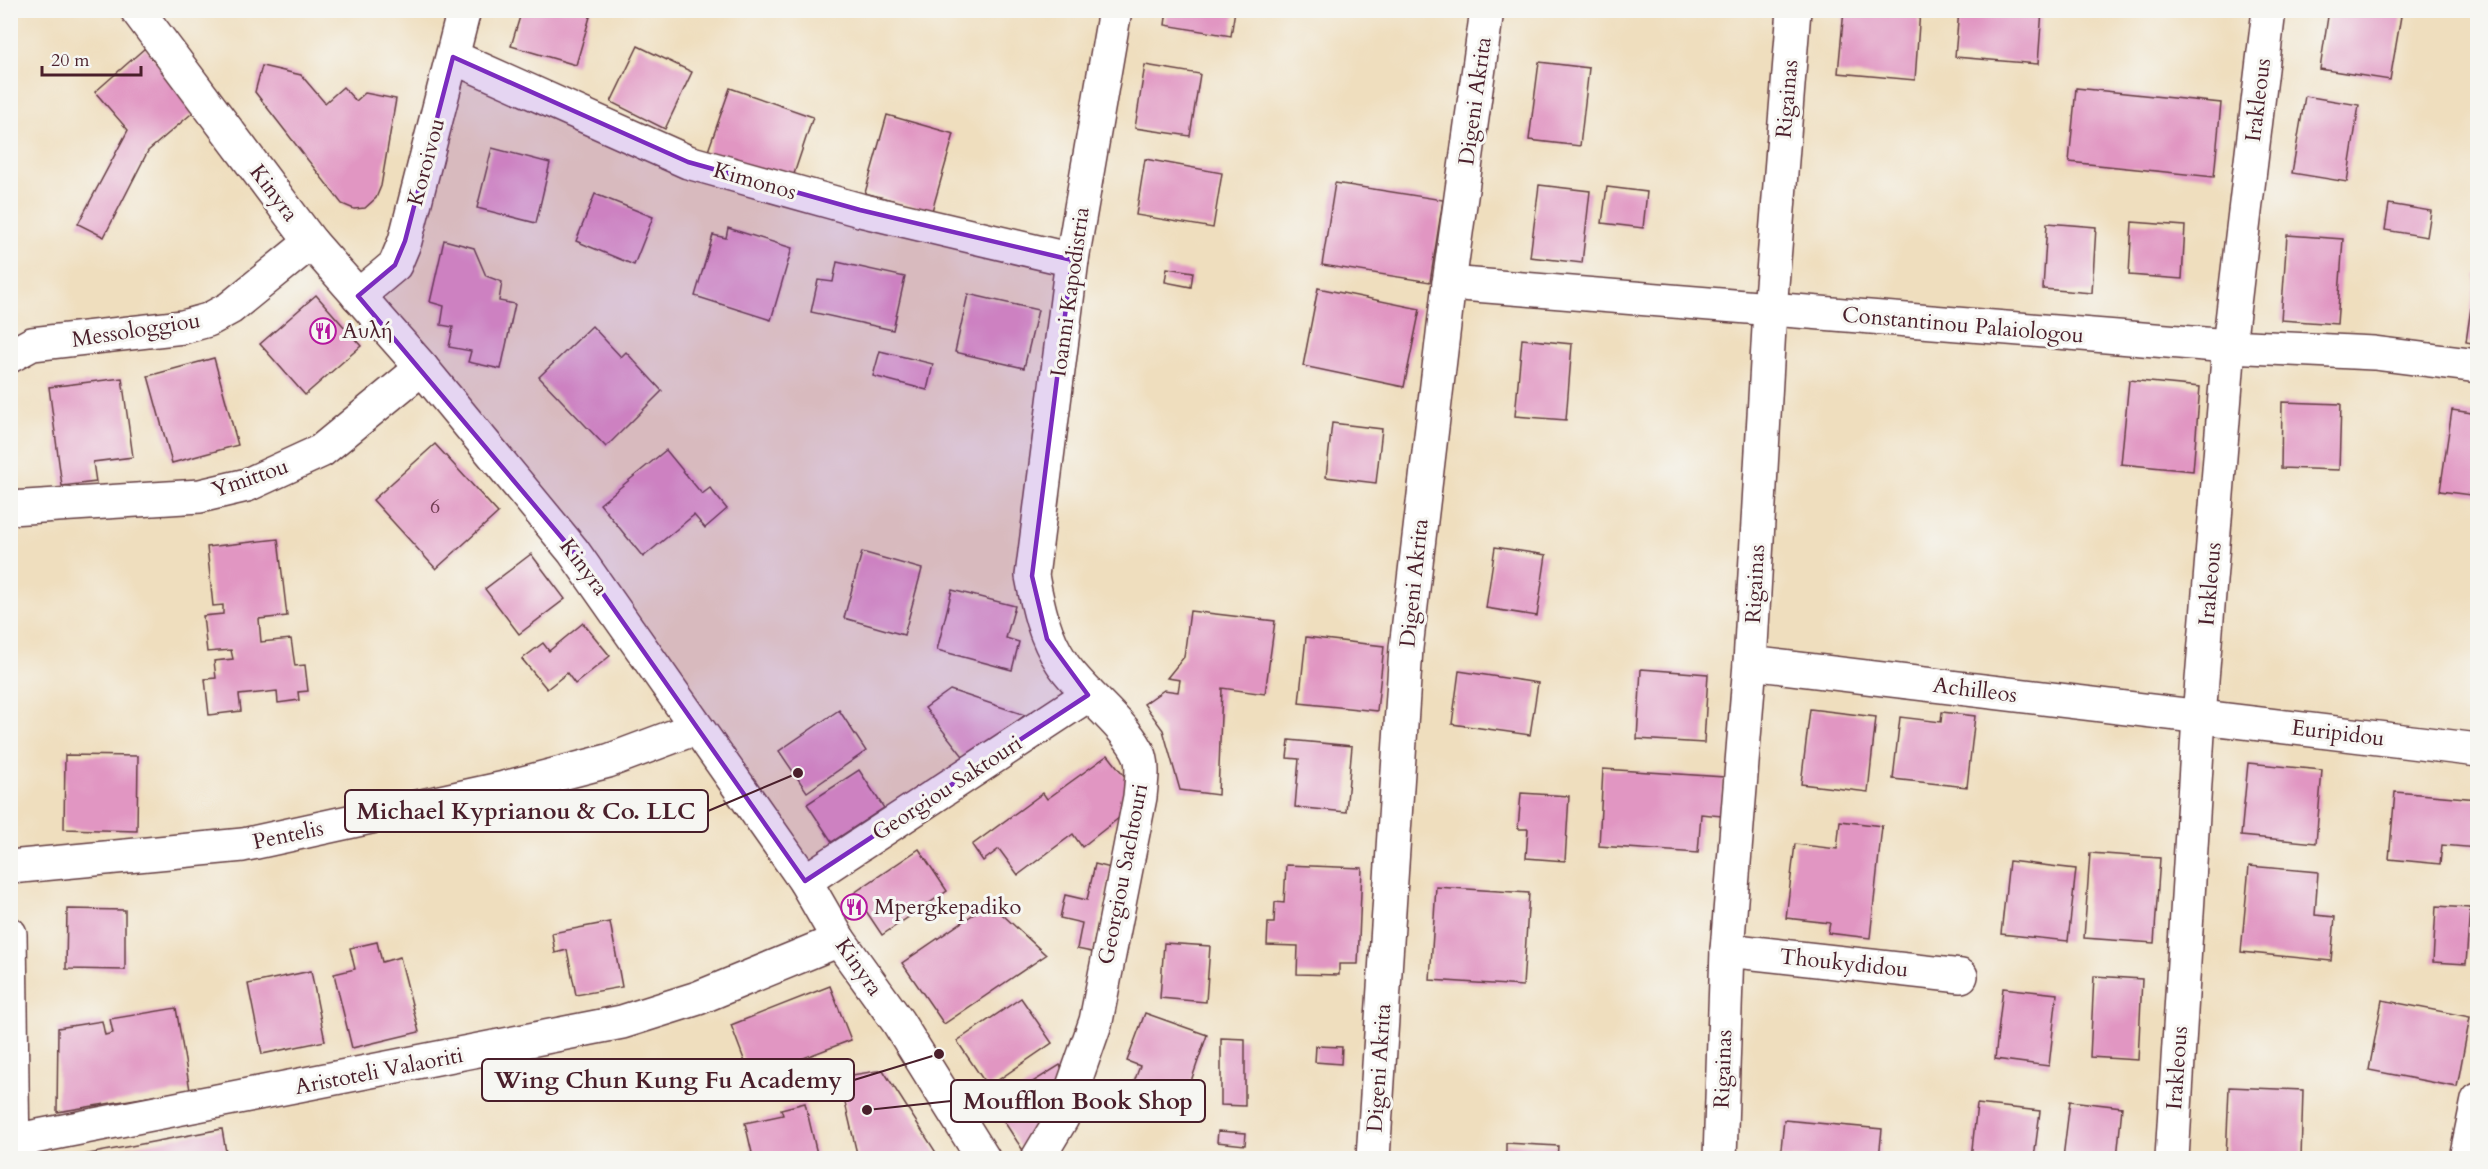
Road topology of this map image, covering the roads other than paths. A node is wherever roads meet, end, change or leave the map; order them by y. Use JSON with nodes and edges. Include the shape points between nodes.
{"nodes":[{"id":1,"x":137,"y":10,"type":"edge"},
{"id":2,"x":464,"y":10,"type":"edge"},
{"id":3,"x":1115,"y":10,"type":"edge"},
{"id":4,"x":1487,"y":10,"type":"edge"},
{"id":5,"x":1794,"y":10,"type":"edge"},
{"id":6,"x":2269,"y":10,"type":"edge"},
{"id":7,"x":453,"y":57,"type":"junction"},
{"id":8,"x":311,"y":242,"type":"junction"},
{"id":9,"x":1072,"y":260,"type":"junction"},
{"id":10,"x":1449,"y":283,"type":"junction"},
{"id":11,"x":358,"y":296,"type":"junction"},
{"id":12,"x":1770,"y":310,"type":"junction"},
{"id":13,"x":2229,"y":346,"type":"junction"},
{"id":14,"x":10,"y":356,"type":"edge"},
{"id":15,"x":2478,"y":366,"type":"edge"},
{"id":16,"x":422,"y":368,"type":"junction"},
{"id":17,"x":10,"y":508,"type":"edge"},
{"id":18,"x":1032,"y":576,"type":"joint"},
{"id":19,"x":1750,"y":663,"type":"junction"},
{"id":20,"x":1088,"y":695,"type":"junction"},
{"id":21,"x":2199,"y":717,"type":"junction"},
{"id":22,"x":696,"y":728,"type":"junction"},
{"id":23,"x":2478,"y":750,"type":"edge"},
{"id":24,"x":10,"y":867,"type":"edge"},
{"id":25,"x":805,"y":881,"type":"junction"},
{"id":26,"x":839,"y":940,"type":"junction"},
{"id":27,"x":11,"y":944,"type":"edge"},
{"id":28,"x":1727,"y":950,"type":"junction"},
{"id":29,"x":1961,"y":976,"type":"dead end"},
{"id":30,"x":2478,"y":1100,"type":"edge"},
{"id":31,"x":13,"y":1150,"type":"edge"},
{"id":32,"x":983,"y":1158,"type":"edge"},
{"id":33,"x":1038,"y":1158,"type":"edge"},
{"id":34,"x":1373,"y":1158,"type":"edge"},
{"id":35,"x":1720,"y":1158,"type":"edge"},
{"id":36,"x":2172,"y":1158,"type":"edge"},
{"id":37,"x":2466,"y":1158,"type":"edge"}],
"edges":[{"from":1,"to":8,"type":"street","name":"Kinyra"},
{"from":2,"to":7,"type":"street","name":"Koroivou"},
{"from":3,"to":9,"type":"street","name":"Ioanni Kapodistria"},
{"from":4,"to":10,"type":"street","name":"Digeni Akrita"},
{"from":5,"to":12,"type":"street","name":"Rigainas"},
{"from":6,"to":13,"type":"street","name":"Irakleous"},
{"from":7,"to":9,"type":"street","name":"Kimonos","via":[[688,162],[860,210]]},
{"from":7,"to":11,"type":"street","name":"Koroivou","via":[[405,241],[395,265]]},
{"from":8,"to":11,"type":"street","name":"Kinyra"},
{"from":8,"to":14,"type":"street","name":"Messologgiou","via":[[230,309],[208,320],[162,330],[32,344]]},
{"from":9,"to":18,"type":"street","name":"Ioanni Kapodistria"},
{"from":10,"to":12,"type":"street","name":"Constantinou Palaiologou"},
{"from":10,"to":34,"type":"street","name":"Digeni Akrita","via":[[1406,648]]},
{"from":11,"to":16,"type":"street","name":"Kinyra"},
{"from":12,"to":13,"type":"street","name":"Constantinou Palaiologou"},
{"from":12,"to":19,"type":"street","name":"Rigainas"},
{"from":13,"to":15,"type":"street","name":"Constantinou Palaiologou","via":[[2374,353]]},
{"from":13,"to":21,"type":"street","name":"Irakleous"},
{"from":16,"to":17,"type":"street","name":"Ymittou","via":[[321,451],[247,485],[200,496]]},
{"from":16,"to":22,"type":"street","name":"Kinyra","via":[[573,551]]},
{"from":18,"to":20,"type":"street","name":"Georgiou Sachtouri","via":[[1047,639]]},
{"from":19,"to":21,"type":"street","name":"Achilleos"},
{"from":19,"to":28,"type":"street","name":"Rigainas"},
{"from":20,"to":25,"type":"street","name":"Georgiou Saktouri"},
{"from":20,"to":33,"type":"street","name":"Georgiou Sachtouri","via":[[1140,756],[1140,797],[1096,1022],[1062,1118]]},
{"from":21,"to":23,"type":"street","name":"Euripidou"},
{"from":21,"to":36,"type":"street","name":"Irakleous"},
{"from":22,"to":24,"type":"street","name":"Pentelis","via":[[608,761],[504,788],[243,844]]},
{"from":22,"to":25,"type":"street","name":"Kinyra"},
{"from":25,"to":26,"type":"street","name":"Kinyra"},
{"from":26,"to":31,"type":"street","name":"Aristoteli Valaoriti","via":[[698,998],[622,1022]]},
{"from":26,"to":32,"type":"street","name":"Kinyra","via":[[898,1022]]},
{"from":27,"to":31,"type":"street"},
{"from":28,"to":29,"type":"street","name":"Thoukydidou"},
{"from":28,"to":35,"type":"street","name":"Rigainas"},
{"from":30,"to":37,"type":"street"}]}
